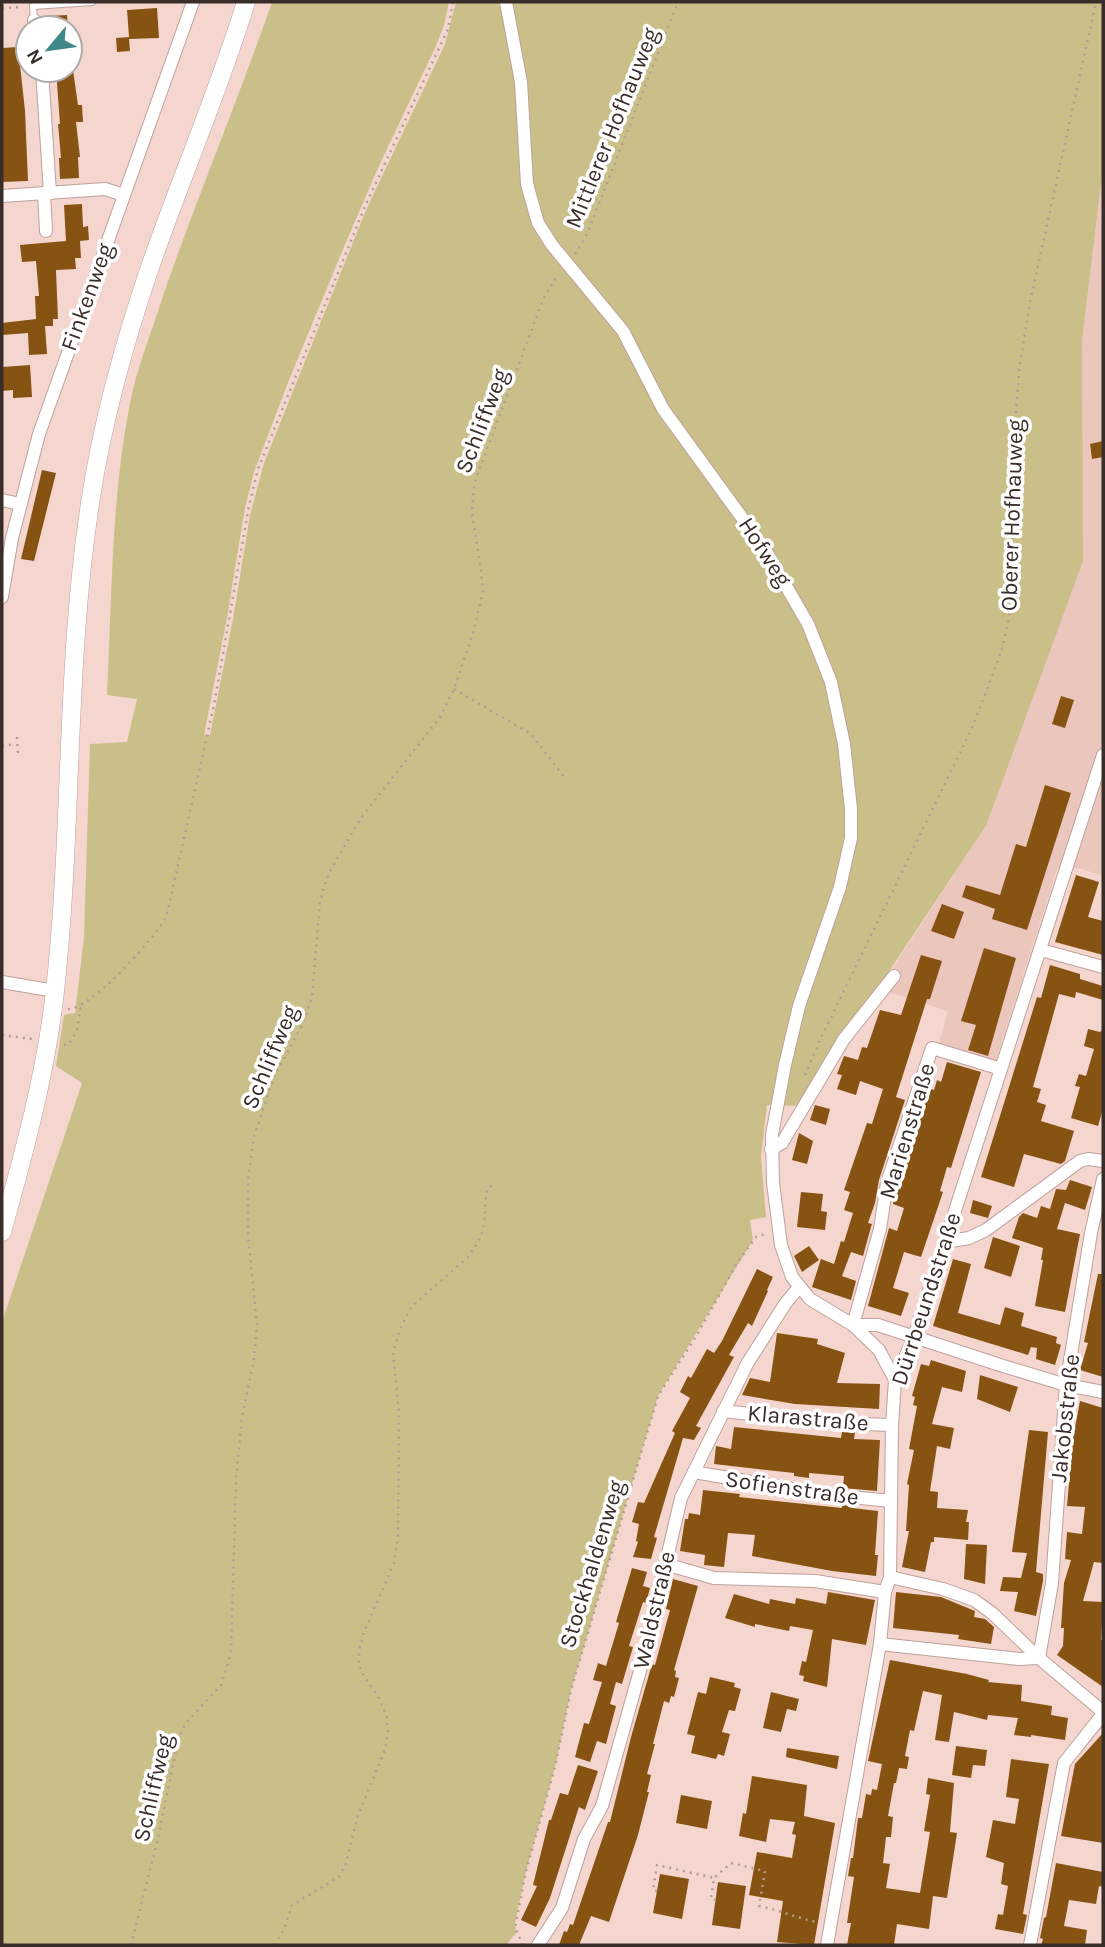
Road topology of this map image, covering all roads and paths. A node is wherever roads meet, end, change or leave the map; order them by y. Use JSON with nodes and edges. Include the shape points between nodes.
{"nodes":[{"id":1,"x":92,"y":2,"type":"edge"},
{"id":2,"x":193,"y":2,"type":"edge"},
{"id":3,"x":246,"y":2,"type":"edge"},
{"id":4,"x":453,"y":2,"type":"edge"},
{"id":5,"x":506,"y":2,"type":"edge"},
{"id":6,"x":678,"y":2,"type":"edge"},
{"id":7,"x":1096,"y":2,"type":"edge"},
{"id":8,"x":33,"y":6,"type":"junction"},
{"id":9,"x":2,"y":8,"type":"edge"},
{"id":10,"x":34,"y":14,"type":"edge"},
{"id":11,"x":43,"y":84,"type":"edge"},
{"id":12,"x":47,"y":193,"type":"junction"},
{"id":13,"x":124,"y":195,"type":"junction"},
{"id":14,"x":2,"y":196,"type":"edge"},
{"id":15,"x":46,"y":230,"type":"dead end"},
{"id":16,"x":567,"y":262,"type":"junction"},
{"id":17,"x":2,"y":500,"type":"edge"},
{"id":18,"x":20,"y":504,"type":"junction"},
{"id":19,"x":2,"y":597,"type":"edge"},
{"id":20,"x":454,"y":689,"type":"junction"},
{"id":21,"x":17,"y":737,"type":"dead end"},
{"id":22,"x":17,"y":744,"type":"junction"},
{"id":23,"x":2,"y":746,"type":"edge"},
{"id":24,"x":19,"y":754,"type":"dead end"},
{"id":25,"x":1103,"y":755,"type":"edge"},
{"id":26,"x":564,"y":777,"type":"dead end"},
{"id":27,"x":1041,"y":950,"type":"junction"},
{"id":28,"x":1103,"y":967,"type":"edge"},
{"id":29,"x":894,"y":976,"type":"dead end"},
{"id":30,"x":2,"y":982,"type":"edge"},
{"id":31,"x":55,"y":991,"type":"junction"},
{"id":32,"x":2,"y":1035,"type":"edge"},
{"id":33,"x":32,"y":1039,"type":"dead end"},
{"id":34,"x":61,"y":1044,"type":"dead end"},
{"id":35,"x":1001,"y":1069,"type":"junction"},
{"id":36,"x":805,"y":1077,"type":"dead end"},
{"id":37,"x":771,"y":1149,"type":"junction"},
{"id":38,"x":1103,"y":1161,"type":"edge"},
{"id":39,"x":1103,"y":1179,"type":"edge"},
{"id":40,"x":495,"y":1182,"type":"dead end"},
{"id":41,"x":778,"y":1230,"type":"junction"},
{"id":42,"x":2,"y":1232,"type":"edge"},
{"id":43,"x":945,"y":1242,"type":"junction"},
{"id":44,"x":799,"y":1287,"type":"junction"},
{"id":45,"x":853,"y":1325,"type":"junction"},
{"id":46,"x":914,"y":1337,"type":"junction"},
{"id":47,"x":895,"y":1380,"type":"junction"},
{"id":48,"x":1066,"y":1385,"type":"junction"},
{"id":49,"x":1103,"y":1392,"type":"edge"},
{"id":50,"x":723,"y":1410,"type":"junction"},
{"id":51,"x":892,"y":1425,"type":"junction"},
{"id":52,"x":694,"y":1472,"type":"junction"},
{"id":53,"x":891,"y":1501,"type":"junction"},
{"id":54,"x":665,"y":1564,"type":"junction"},
{"id":55,"x":890,"y":1577,"type":"junction"},
{"id":56,"x":885,"y":1592,"type":"junction"},
{"id":57,"x":880,"y":1644,"type":"junction"},
{"id":58,"x":1039,"y":1658,"type":"junction"},
{"id":59,"x":1103,"y":1713,"type":"edge"},
{"id":60,"x":714,"y":1878,"type":"junction"},
{"id":61,"x":657,"y":1891,"type":"dead end"},
{"id":62,"x":716,"y":1900,"type":"dead end"},
{"id":63,"x":830,"y":1925,"type":"junction"},
{"id":64,"x":131,"y":1945,"type":"edge"},
{"id":65,"x":275,"y":1945,"type":"edge"},
{"id":66,"x":523,"y":1945,"type":"edge"},
{"id":67,"x":538,"y":1945,"type":"edge"},
{"id":68,"x":827,"y":1945,"type":"edge"},
{"id":69,"x":1030,"y":1945,"type":"edge"}],
"edges":[{"from":1,"to":8,"type":"lane"},
{"from":2,"to":13,"type":"street","name":"Finkenweg"},
{"from":3,"to":31,"type":"main road","via":[[135,311],[100,445],[74,638],[65,876]]},
{"from":4,"to":34,"type":"path","via":[[448,29],[366,204],[258,469],[214,705],[166,918],[115,977],[81,1006],[76,1034],[68,1045]]},
{"from":5,"to":16,"type":"street","name":"Hofweg","via":[[521,82],[529,197],[545,235]]},
{"from":6,"to":16,"type":"path","name":"Mittlerer Hofhauweg","via":[[587,234]]},
{"from":7,"to":36,"type":"path","name":"Oberer Hofhauweg","via":[[1019,371],[1013,450],[1014,579],[1001,653],[967,737]]},
{"from":8,"to":9,"type":"path"},
{"from":8,"to":10,"type":"lane"},
{"from":11,"to":12,"type":"street"},
{"from":12,"to":13,"type":"street","via":[[105,189]]},
{"from":12,"to":14,"type":"street"},
{"from":12,"to":15,"type":"street"},
{"from":13,"to":18,"type":"street","name":"Finkenweg","via":[[39,434]]},
{"from":16,"to":20,"type":"path","name":"Schliffweg","via":[[544,297],[474,484],[472,513],[482,601]]},
{"from":16,"to":37,"type":"street","name":"Hofweg","via":[[623,331],[663,410],[776,567],[818,644],[838,708],[851,838],[840,887],[794,1026]]},
{"from":17,"to":18,"type":"street"},
{"from":18,"to":19,"type":"street","name":"Finkenweg"},
{"from":20,"to":26,"type":"path","via":[[531,734]]},
{"from":20,"to":64,"type":"path","name":"Schliffweg","via":[[437,723],[374,800],[328,876],[320,901],[312,998],[273,1080],[254,1137],[248,1235],[256,1337],[236,1479],[231,1653],[221,1685],[179,1735]]},
{"from":21,"to":22,"type":"path"},
{"from":22,"to":23,"type":"path"},
{"from":22,"to":24,"type":"path"},
{"from":25,"to":27,"type":"street","name":"Dürrbeundstraße"},
{"from":27,"to":28,"type":"street"},
{"from":27,"to":35,"type":"street","name":"Dürrbeundstraße"},
{"from":29,"to":37,"type":"street","via":[[844,1039],[782,1143]]},
{"from":30,"to":31,"type":"street"},
{"from":31,"to":42,"type":"main road","via":[[36,1102]]},
{"from":32,"to":33,"type":"path"},
{"from":35,"to":43,"type":"street","name":"Dürrbeundstraße"},
{"from":35,"to":45,"type":"street","name":"Marienstraße","via":[[932,1048],[887,1183],[880,1229]]},
{"from":37,"to":41,"type":"street","name":"Hofweg"},
{"from":38,"to":43,"type":"street","via":[[1080,1161],[976,1235]]},
{"from":39,"to":48,"type":"street","name":"Jakobstraße"},
{"from":40,"to":65,"type":"path","via":[[487,1190],[486,1223],[475,1247],[411,1307],[393,1352],[399,1414],[398,1535],[394,1563],[359,1652],[359,1665],[387,1718],[386,1750],[357,1818],[339,1877],[292,1905]]},
{"from":41,"to":44,"type":"street","name":"Hofweg"},
{"from":41,"to":66,"type":"path","name":"Stockhaldenweg","via":[[753,1240],[658,1396],[571,1690],[526,1871],[515,1923]]},
{"from":43,"to":46,"type":"street","name":"Dürrbeundstraße"},
{"from":44,"to":45,"type":"street","via":[[817,1304]]},
{"from":44,"to":50,"type":"street","name":"Waldstraße","via":[[755,1349]]},
{"from":45,"to":46,"type":"street","via":[[878,1325]]},
{"from":45,"to":47,"type":"street","via":[[879,1350]]},
{"from":46,"to":47,"type":"street","name":"Dürrbeundstraße"},
{"from":46,"to":48,"type":"street"},
{"from":47,"to":51,"type":"street","name":"Dürrbeundstraße"},
{"from":48,"to":49,"type":"street"},
{"from":48,"to":58,"type":"street","name":"Jakobstraße","via":[[1052,1583]]},
{"from":50,"to":51,"type":"street","name":"Klarastraße"},
{"from":50,"to":52,"type":"street","name":"Waldstraße"},
{"from":51,"to":53,"type":"street","name":"Dürrbeundstraße"},
{"from":52,"to":53,"type":"street","name":"Sofienstraße"},
{"from":52,"to":54,"type":"street","name":"Waldstraße","via":[[678,1506]]},
{"from":53,"to":55,"type":"street","name":"Dürrbeundstraße"},
{"from":54,"to":56,"type":"street","via":[[714,1578],[815,1580]]},
{"from":54,"to":67,"type":"street","name":"Waldstraße","via":[[602,1806],[584,1839],[562,1908]]},
{"from":55,"to":56,"type":"street","name":"Dürrbeundstraße"},
{"from":55,"to":58,"type":"street","via":[[974,1600]]},
{"from":56,"to":57,"type":"street","name":"Dürrbeundstraße"},
{"from":57,"to":58,"type":"street"},
{"from":57,"to":63,"type":"street","name":"Dürrbeundstraße"},
{"from":58,"to":59,"type":"street"},
{"from":59,"to":69,"type":"street","via":[[1064,1763]]},
{"from":60,"to":61,"type":"path","via":[[657,1865],[653,1891]]},
{"from":60,"to":62,"type":"path","via":[[711,1899]]},
{"from":60,"to":63,"type":"path","via":[[731,1863],[765,1871],[759,1906]]},
{"from":63,"to":68,"type":"street","name":"Dürrbeundstraße"}]}
